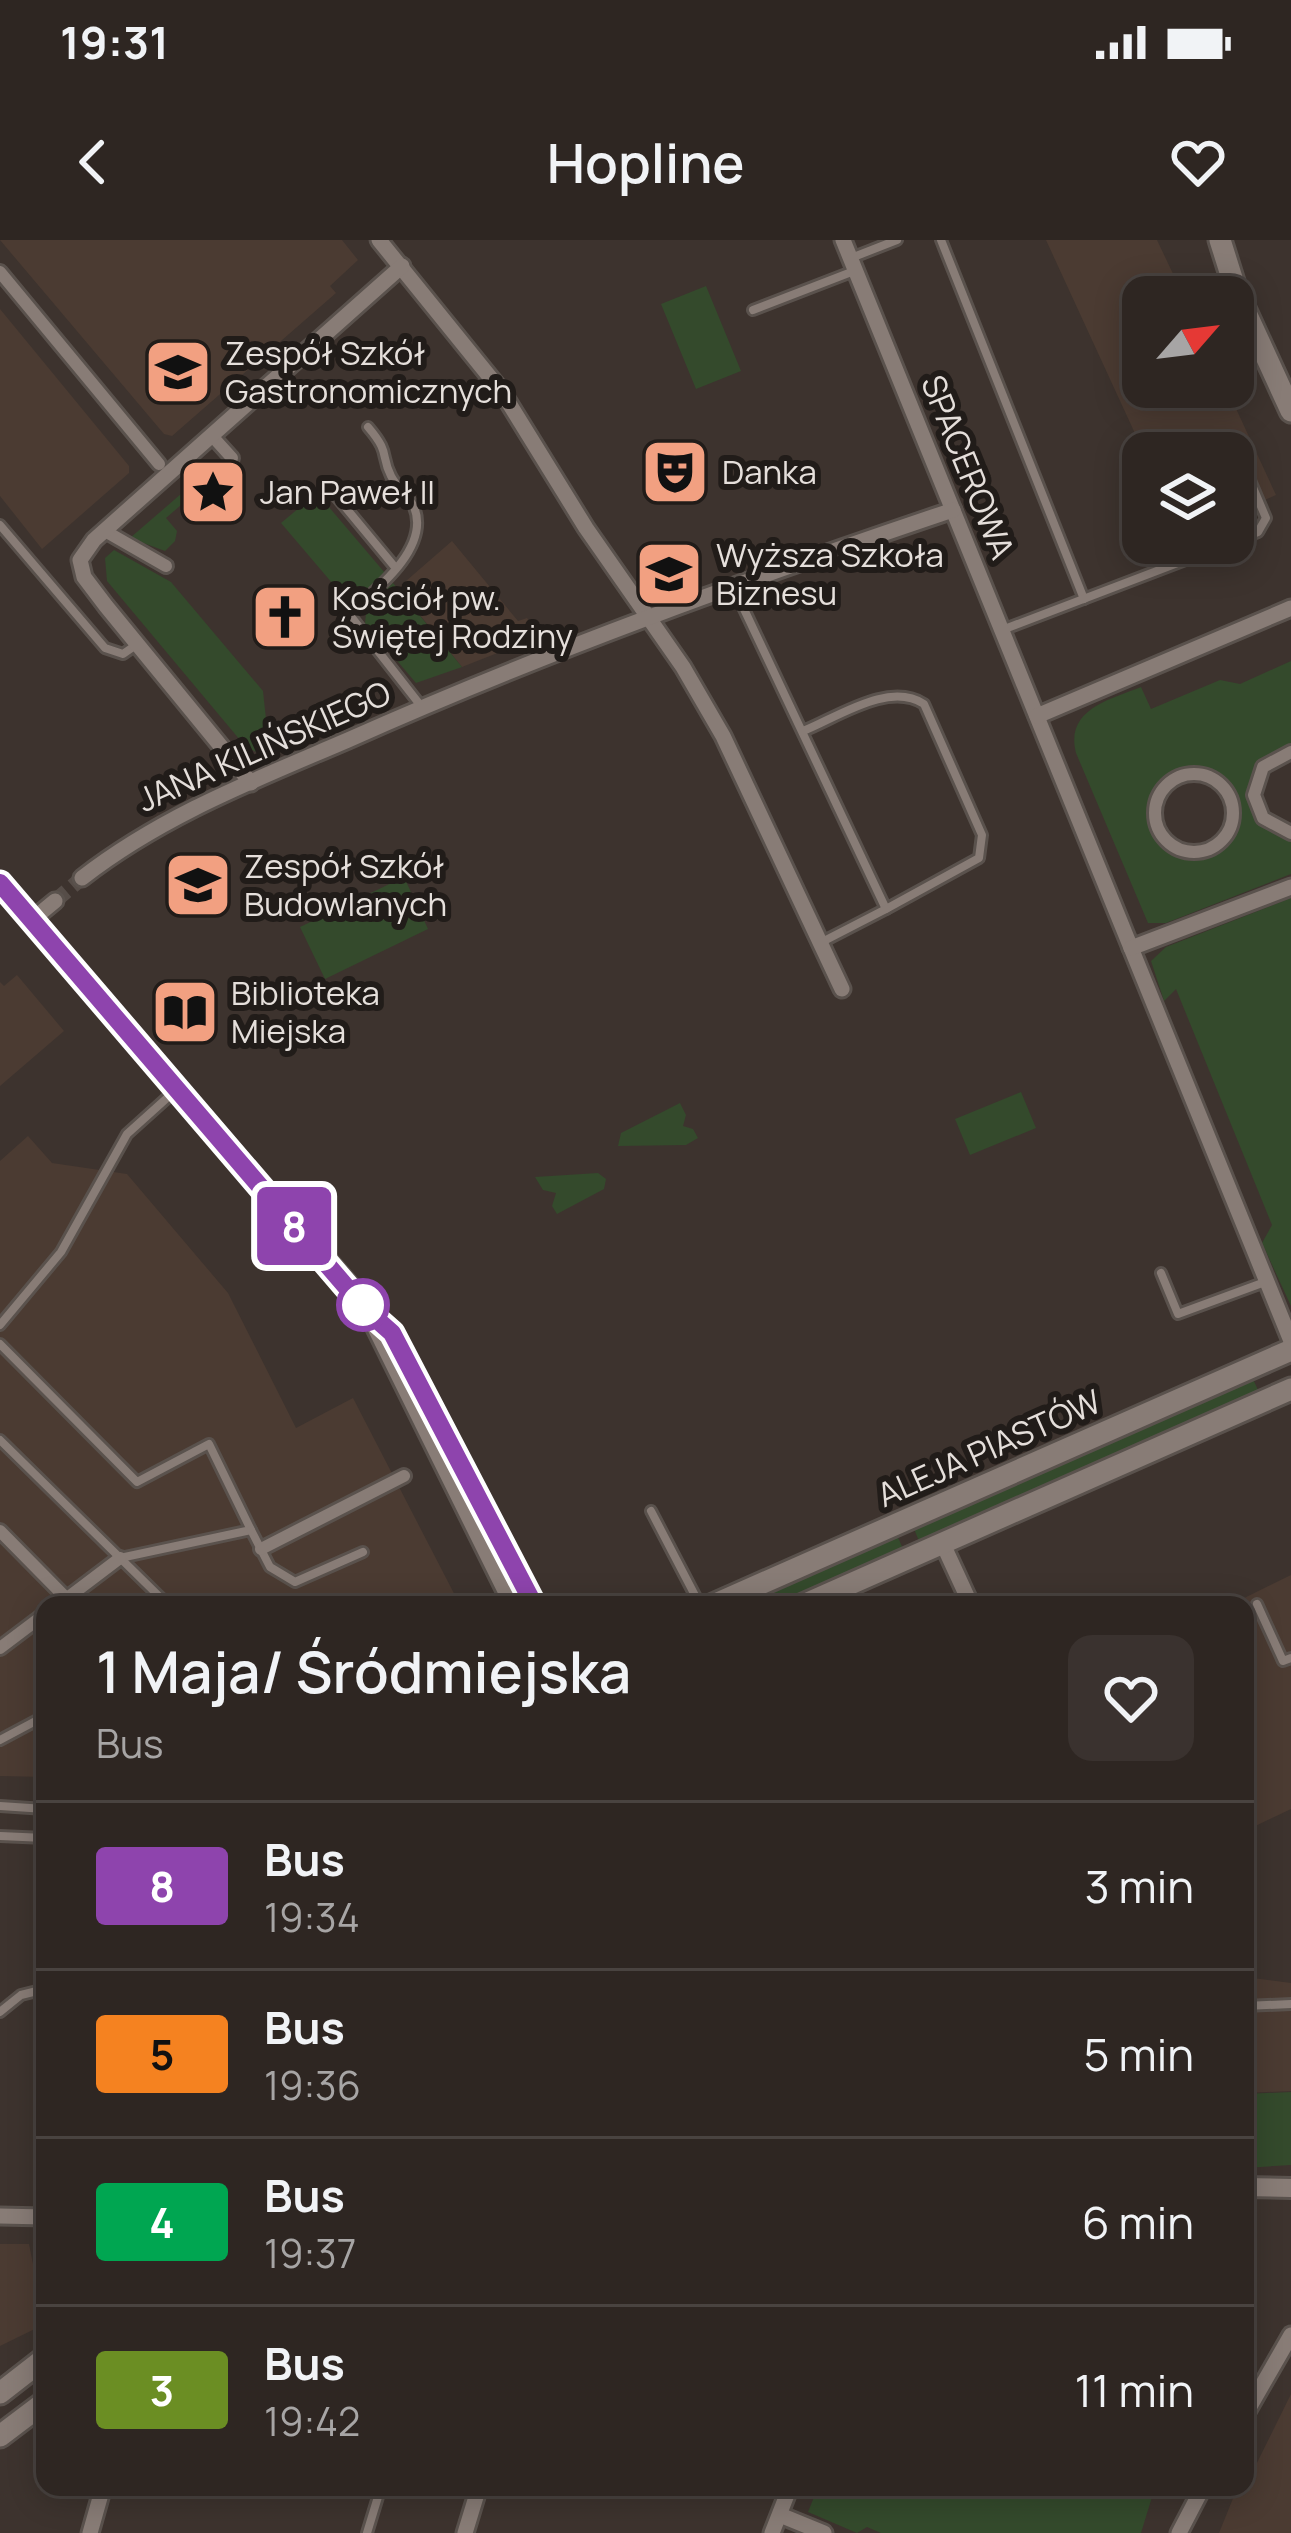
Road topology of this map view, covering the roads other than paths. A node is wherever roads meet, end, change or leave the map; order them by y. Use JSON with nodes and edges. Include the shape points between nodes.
{"nodes":[{"id":1,"x":379,"y":240,"type":"edge"},
{"id":2,"x":844,"y":240,"type":"edge"},
{"id":3,"x":897,"y":240,"type":"edge"},
{"id":4,"x":940,"y":240,"type":"edge"},
{"id":5,"x":1204,"y":240,"type":"edge"},
{"id":6,"x":1220,"y":240,"type":"edge"},
{"id":7,"x":853,"y":264,"type":"junction"},
{"id":8,"x":402,"y":266,"type":"junction"},
{"id":9,"x":0,"y":272,"type":"edge"},
{"id":10,"x":1227,"y":276,"type":"edge"},
{"id":11,"x":1231,"y":276,"type":"edge"},
{"id":12,"x":753,"y":310,"type":"dead end"},
{"id":13,"x":1254,"y":330,"type":"edge"},
{"id":14,"x":1291,"y":411,"type":"edge"},
{"id":15,"x":368,"y":427,"type":"dead end"},
{"id":16,"x":213,"y":437,"type":"junction"},
{"id":17,"x":232,"y":458,"type":"dead end"},
{"id":18,"x":159,"y":464,"type":"dead end"},
{"id":19,"x":1254,"y":490,"type":"edge"},
{"id":20,"x":336,"y":496,"type":"dead end"},
{"id":21,"x":953,"y":510,"type":"junction"},
{"id":22,"x":0,"y":525,"type":"edge"},
{"id":23,"x":105,"y":531,"type":"junction"},
{"id":24,"x":1254,"y":533,"type":"edge"},
{"id":25,"x":1173,"y":564,"type":"edge"},
{"id":26,"x":166,"y":566,"type":"dead end"},
{"id":27,"x":394,"y":566,"type":"junction"},
{"id":28,"x":734,"y":588,"type":"junction"},
{"id":29,"x":1084,"y":598,"type":"junction"},
{"id":30,"x":1291,"y":608,"type":"edge"},
{"id":31,"x":649,"y":618,"type":"junction"},
{"id":32,"x":1002,"y":630,"type":"junction"},
{"id":33,"x":137,"y":644,"type":"junction"},
{"id":34,"x":422,"y":707,"type":"junction"},
{"id":35,"x":1036,"y":716,"type":"junction"},
{"id":36,"x":803,"y":731,"type":"junction"},
{"id":37,"x":1291,"y":752,"type":"edge"},
{"id":38,"x":250,"y":783,"type":"junction"},
{"id":39,"x":1291,"y":832,"type":"edge"},
{"id":40,"x":1170,"y":843,"type":"joint"},
{"id":41,"x":82,"y":878,"type":"tunnel mouth"},
{"id":42,"x":0,"y":883,"type":"edge"},
{"id":43,"x":1291,"y":887,"type":"edge"},
{"id":44,"x":55,"y":901,"type":"tunnel mouth"},
{"id":45,"x":886,"y":909,"type":"junction"},
{"id":46,"x":32,"y":920,"type":"junction"},
{"id":47,"x":820,"y":943,"type":"junction"},
{"id":48,"x":1131,"y":948,"type":"junction"},
{"id":49,"x":842,"y":989,"type":"dead end"},
{"id":50,"x":177,"y":1089,"type":"junction"},
{"id":51,"x":1161,"y":1274,"type":"dead end"},
{"id":52,"x":1267,"y":1281,"type":"junction"},
{"id":53,"x":366,"y":1310,"type":"junction"},
{"id":54,"x":0,"y":1325,"type":"edge"},
{"id":55,"x":1291,"y":1341,"type":"edge"},
{"id":56,"x":0,"y":1344,"type":"edge"},
{"id":57,"x":1291,"y":1350,"type":"edge"},
{"id":58,"x":1291,"y":1390,"type":"edge"},
{"id":59,"x":0,"y":1440,"type":"edge"},
{"id":60,"x":404,"y":1477,"type":"dead end"},
{"id":61,"x":651,"y":1511,"type":"dead end"},
{"id":62,"x":251,"y":1530,"type":"junction"},
{"id":63,"x":0,"y":1531,"type":"edge"},
{"id":64,"x":942,"y":1542,"type":"junction"},
{"id":65,"x":261,"y":1550,"type":"junction"},
{"id":66,"x":363,"y":1552,"type":"dead end"},
{"id":67,"x":120,"y":1558,"type":"junction"},
{"id":68,"x":60,"y":1596,"type":"edge"},
{"id":69,"x":74,"y":1596,"type":"edge"},
{"id":70,"x":159,"y":1596,"type":"edge"},
{"id":71,"x":508,"y":1596,"type":"edge"},
{"id":72,"x":529,"y":1596,"type":"edge"},
{"id":73,"x":695,"y":1596,"type":"edge"},
{"id":74,"x":733,"y":1596,"type":"edge"},
{"id":75,"x":823,"y":1596,"type":"edge"},
{"id":76,"x":967,"y":1596,"type":"edge"},
{"id":77,"x":1256,"y":1604,"type":"dead end"},
{"id":78,"x":36,"y":1622,"type":"edge"},
{"id":79,"x":0,"y":1648,"type":"edge"},
{"id":80,"x":1291,"y":1658,"type":"edge"},
{"id":81,"x":36,"y":1721,"type":"edge"},
{"id":82,"x":0,"y":1740,"type":"edge"},
{"id":83,"x":0,"y":1807,"type":"edge"},
{"id":84,"x":36,"y":1809,"type":"edge"},
{"id":85,"x":0,"y":1836,"type":"edge"},
{"id":86,"x":36,"y":1838,"type":"edge"},
{"id":87,"x":36,"y":1991,"type":"edge"},
{"id":88,"x":1291,"y":2005,"type":"edge"},
{"id":89,"x":1254,"y":2006,"type":"edge"},
{"id":90,"x":0,"y":2012,"type":"edge"},
{"id":91,"x":1254,"y":2187,"type":"edge"},
{"id":92,"x":1291,"y":2188,"type":"edge"},
{"id":93,"x":0,"y":2216,"type":"edge"},
{"id":94,"x":36,"y":2217,"type":"edge"},
{"id":95,"x":1291,"y":2336,"type":"edge"},
{"id":96,"x":36,"y":2365,"type":"edge"},
{"id":97,"x":0,"y":2392,"type":"edge"},
{"id":98,"x":1254,"y":2400,"type":"edge"},
{"id":99,"x":36,"y":2412,"type":"edge"},
{"id":100,"x":0,"y":2436,"type":"edge"},
{"id":101,"x":100,"y":2496,"type":"edge"},
{"id":102,"x":378,"y":2496,"type":"edge"},
{"id":103,"x":476,"y":2496,"type":"edge"},
{"id":104,"x":787,"y":2496,"type":"edge"},
{"id":105,"x":1198,"y":2496,"type":"edge"},
{"id":106,"x":780,"y":2515,"type":"junction"},
{"id":107,"x":90,"y":2533,"type":"edge"},
{"id":108,"x":367,"y":2533,"type":"edge"},
{"id":109,"x":465,"y":2533,"type":"edge"},
{"id":110,"x":772,"y":2533,"type":"edge"},
{"id":111,"x":824,"y":2533,"type":"edge"},
{"id":112,"x":1179,"y":2533,"type":"edge"}],
"edges":[{"from":1,"to":8,"type":"street"},
{"from":2,"to":7,"type":"street","name":"SPACEROWA"},
{"from":3,"to":7,"type":"lane"},
{"from":4,"to":29,"type":"lane"},
{"from":5,"to":10,"type":"main road"},
{"from":6,"to":11,"type":"main road"},
{"from":7,"to":12,"type":"lane"},
{"from":7,"to":21,"type":"street","name":"SPACEROWA"},
{"from":8,"to":16,"type":"street"},
{"from":8,"to":31,"type":"street","via":[[502,392]]},
{"from":9,"to":18,"type":"street"},
{"from":13,"to":14,"type":"main road"},
{"from":15,"to":27,"type":"lane","via":[[389,453],[389,472],[417,522]]},
{"from":16,"to":17,"type":"street"},
{"from":16,"to":23,"type":"street"},
{"from":19,"to":24,"type":"lane","via":[[1266,518]]},
{"from":20,"to":27,"type":"lane"},
{"from":21,"to":28,"type":"street","name":"JANA KILIŃSKIEGO"},
{"from":21,"to":32,"type":"street","name":"SPACEROWA"},
{"from":22,"to":33,"type":"lane","via":[[105,648],[123,654]]},
{"from":23,"to":26,"type":"street"},
{"from":23,"to":33,"type":"street","via":[[84,550],[82,568]]},
{"from":25,"to":29,"type":"lane"},
{"from":27,"to":34,"type":"lane","via":[[349,614]]},
{"from":28,"to":31,"type":"street","name":"JANA KILIŃSKIEGO"},
{"from":28,"to":36,"type":"lane"},
{"from":29,"to":32,"type":"lane"},
{"from":30,"to":35,"type":"street"},
{"from":31,"to":34,"type":"street","name":"JANA KILIŃSKIEGO"},
{"from":31,"to":47,"type":"street","via":[[723,736]]},
{"from":32,"to":35,"type":"street","name":"SPACEROWA"},
{"from":33,"to":38,"type":"street"},
{"from":34,"to":38,"type":"street","name":"JANA KILIŃSKIEGO"},
{"from":35,"to":48,"type":"street","name":"SPACEROWA"},
{"from":36,"to":45,"type":"lane"},
{"from":36,"to":45,"type":"lane","via":[[895,695],[917,699],[935,718],[983,850],[974,863]]},
{"from":37,"to":39,"type":"street","via":[[1263,767],[1254,795],[1267,822]]},
{"from":38,"to":41,"type":"street","name":"JANA KILIŃSKIEGO","via":[[142,833]]},
{"from":40,"to":40,"type":"street","via":[[1156,817],[1163,789],[1189,774],[1217,782],[1233,810],[1224,837],[1200,851]]},
{"from":42,"to":46,"type":"street"},
{"from":43,"to":48,"type":"street"},
{"from":44,"to":46,"type":"street"},
{"from":45,"to":47,"type":"lane"},
{"from":46,"to":50,"type":"street"},
{"from":47,"to":49,"type":"street"},
{"from":48,"to":52,"type":"street","name":"SPACEROWA"},
{"from":50,"to":53,"type":"street"},
{"from":50,"to":54,"type":"lane","via":[[127,1134],[61,1252]]},
{"from":51,"to":52,"type":"lane","via":[[1178,1314]]},
{"from":52,"to":55,"type":"street","name":"SPACEROWA"},
{"from":53,"to":71,"type":"street"},
{"from":53,"to":72,"type":"street","via":[[404,1351]]},
{"from":56,"to":62,"type":"lane","via":[[137,1482],[209,1444]]},
{"from":57,"to":74,"type":"main road","name":"ALEJA PIASTÓW"},
{"from":58,"to":64,"type":"main road","name":"ALEJA PIASTÓW"},
{"from":59,"to":67,"type":"lane"},
{"from":60,"to":65,"type":"street"},
{"from":61,"to":73,"type":"lane"},
{"from":62,"to":65,"type":"lane"},
{"from":62,"to":67,"type":"lane"},
{"from":63,"to":68,"type":"street"},
{"from":64,"to":75,"type":"main road","name":"ALEJA PIASTÓW"},
{"from":64,"to":76,"type":"street"},
{"from":65,"to":66,"type":"lane","via":[[278,1575],[295,1582]]},
{"from":67,"to":69,"type":"street"},
{"from":67,"to":70,"type":"lane"},
{"from":77,"to":80,"type":"lane","via":[[1283,1661]]},
{"from":78,"to":79,"type":"street"},
{"from":81,"to":82,"type":"lane"},
{"from":83,"to":84,"type":"lane"},
{"from":85,"to":86,"type":"lane"},
{"from":87,"to":90,"type":"lane"},
{"from":88,"to":89,"type":"lane"},
{"from":91,"to":92,"type":"street"},
{"from":93,"to":94,"type":"street"},
{"from":95,"to":98,"type":"street"},
{"from":96,"to":97,"type":"main road"},
{"from":99,"to":100,"type":"main road"},
{"from":101,"to":107,"type":"street"},
{"from":102,"to":108,"type":"lane"},
{"from":103,"to":109,"type":"street"},
{"from":104,"to":106,"type":"street"},
{"from":105,"to":112,"type":"street"},
{"from":106,"to":110,"type":"street"},
{"from":106,"to":111,"type":"street"}]}
